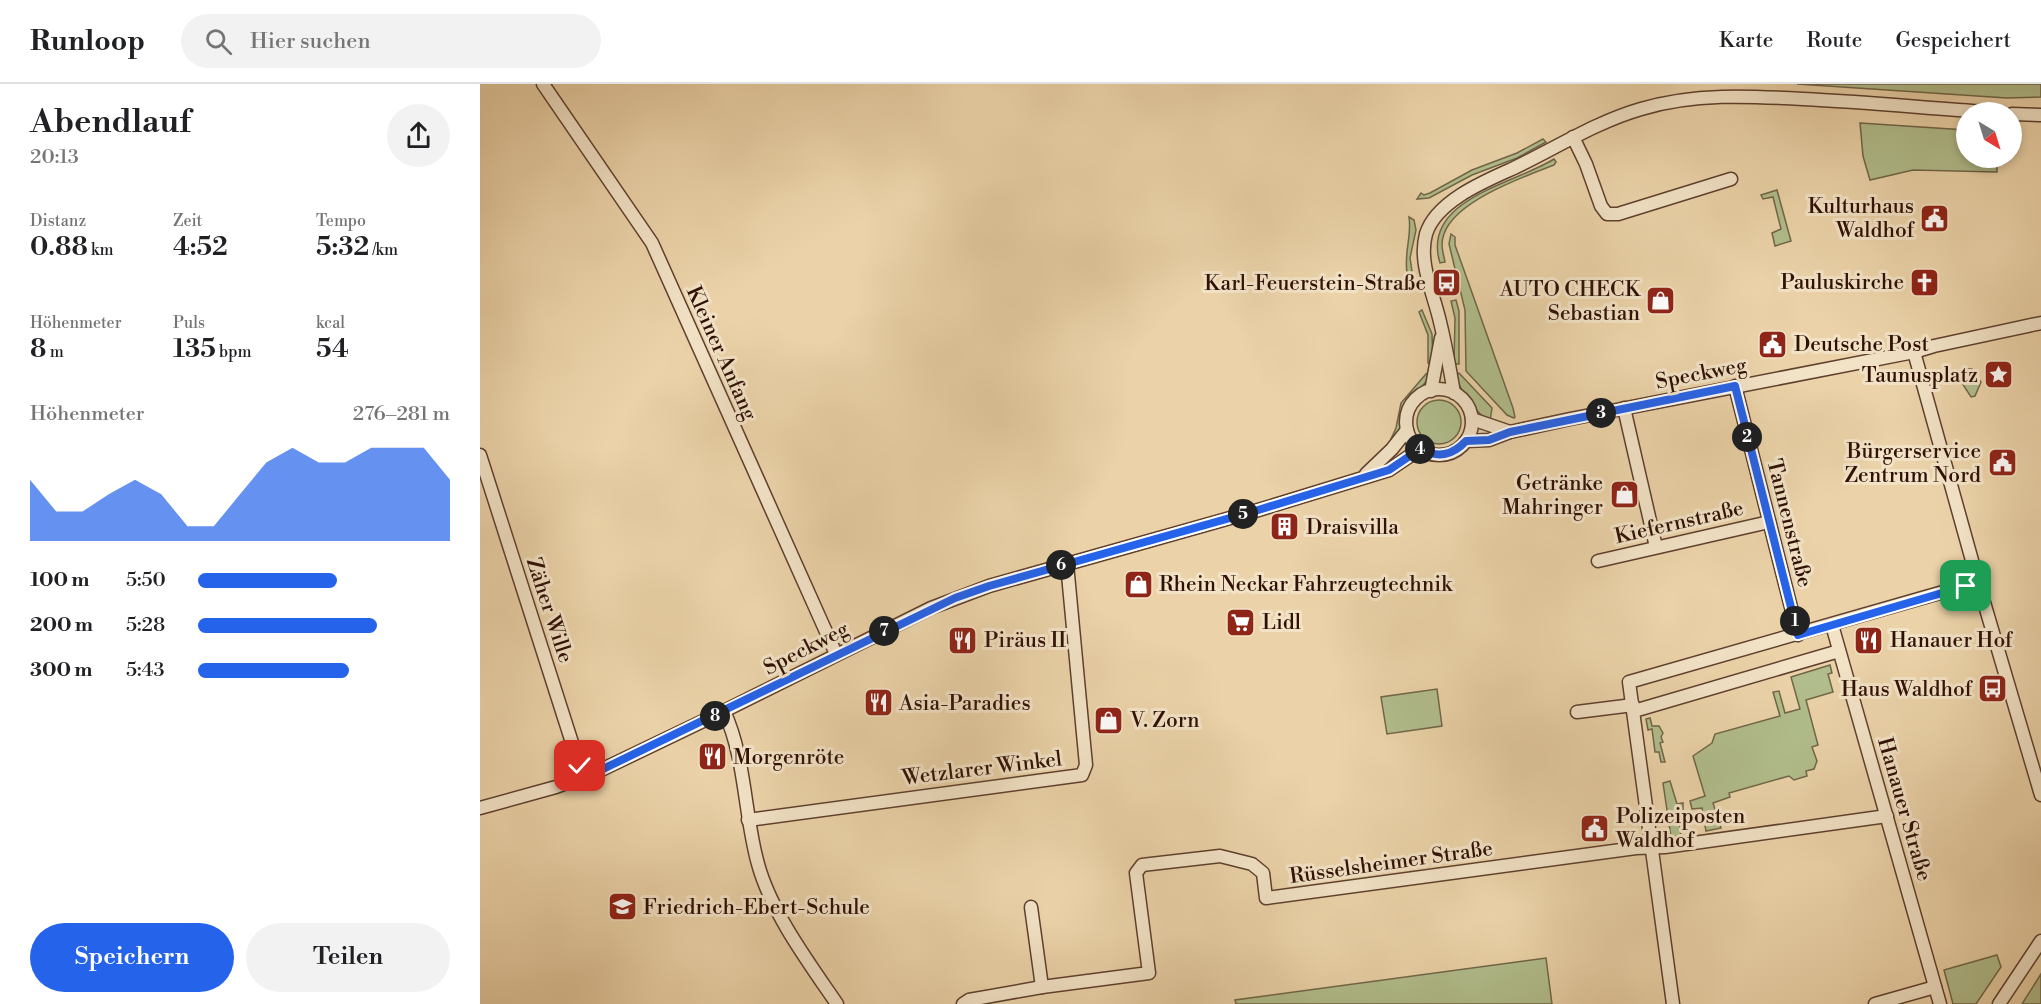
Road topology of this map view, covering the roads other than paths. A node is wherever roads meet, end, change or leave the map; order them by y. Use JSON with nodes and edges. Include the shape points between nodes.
{"nodes":[{"id":1,"x":543,"y":84,"type":"edge"},
{"id":2,"x":1956,"y":110,"type":"edge"},
{"id":3,"x":2022,"y":114,"type":"edge"},
{"id":4,"x":2041,"y":115,"type":"edge"},
{"id":5,"x":1574,"y":138,"type":"junction"},
{"id":6,"x":1731,"y":179,"type":"dead end"},
{"id":7,"x":2041,"y":323,"type":"edge"},
{"id":8,"x":1442,"y":331,"type":"junction"},
{"id":9,"x":1914,"y":352,"type":"junction"},
{"id":10,"x":1735,"y":386,"type":"junction"},
{"id":11,"x":1431,"y":391,"type":"junction"},
{"id":12,"x":1454,"y":393,"type":"junction"},
{"id":13,"x":1624,"y":408,"type":"junction"},
{"id":14,"x":1472,"y":419,"type":"junction"},
{"id":15,"x":1407,"y":430,"type":"junction"},
{"id":16,"x":1510,"y":432,"type":"junction"},
{"id":17,"x":1466,"y":441,"type":"junction"},
{"id":18,"x":1420,"y":449,"type":"junction"},
{"id":19,"x":480,"y":455,"type":"edge"},
{"id":20,"x":1362,"y":477,"type":"junction"},
{"id":21,"x":1768,"y":522,"type":"junction"},
{"id":22,"x":1656,"y":547,"type":"junction"},
{"id":23,"x":1598,"y":561,"type":"dead end"},
{"id":24,"x":1066,"y":564,"type":"junction"},
{"id":25,"x":1978,"y":582,"type":"junction"},
{"id":26,"x":1832,"y":625,"type":"junction"},
{"id":27,"x":1798,"y":635,"type":"junction"},
{"id":28,"x":1839,"y":651,"type":"junction"},
{"id":29,"x":836,"y":654,"type":"junction"},
{"id":30,"x":1634,"y":708,"type":"junction"},
{"id":31,"x":724,"y":711,"type":"junction"},
{"id":32,"x":1577,"y":712,"type":"dead end"},
{"id":33,"x":583,"y":777,"type":"junction"},
{"id":34,"x":2041,"y":795,"type":"edge"},
{"id":35,"x":480,"y":808,"type":"edge"},
{"id":36,"x":1887,"y":816,"type":"junction"},
{"id":37,"x":748,"y":820,"type":"junction"},
{"id":38,"x":1652,"y":848,"type":"junction"},
{"id":39,"x":1031,"y":907,"type":"dead end"},
{"id":40,"x":2041,"y":941,"type":"edge"},
{"id":41,"x":2036,"y":955,"type":"edge"},
{"id":42,"x":1042,"y":987,"type":"junction"},
{"id":43,"x":1935,"y":987,"type":"junction"},
{"id":44,"x":837,"y":1004,"type":"edge"},
{"id":45,"x":963,"y":1004,"type":"edge"},
{"id":46,"x":1673,"y":1004,"type":"edge"},
{"id":47,"x":1875,"y":1004,"type":"edge"},
{"id":48,"x":1940,"y":1004,"type":"edge"},
{"id":49,"x":1999,"y":1004,"type":"edge"}],
"edges":[{"from":1,"to":29,"type":"street","name":"Kleiner Anfang","via":[[652,243]]},
{"from":2,"to":5,"type":"street","via":[[1826,100],[1707,97],[1642,109]]},
{"from":3,"to":4,"type":"street"},
{"from":5,"to":6,"type":"street","via":[[1607,214]]},
{"from":5,"to":8,"type":"street","via":[[1466,192],[1432,221],[1423,255]]},
{"from":7,"to":9,"type":"street","name":"Speckweg"},
{"from":8,"to":11,"type":"street"},
{"from":8,"to":12,"type":"street"},
{"from":9,"to":10,"type":"street","name":"Speckweg"},
{"from":9,"to":25,"type":"street"},
{"from":10,"to":13,"type":"street","name":"Speckweg"},
{"from":10,"to":21,"type":"street","name":"Tannenstraße"},
{"from":11,"to":12,"type":"street"},
{"from":11,"to":15,"type":"street","name":"Speckweg","via":[[1409,410]]},
{"from":12,"to":14,"type":"street","via":[[1466,404]]},
{"from":13,"to":16,"type":"street","name":"Speckweg"},
{"from":13,"to":22,"type":"street"},
{"from":14,"to":16,"type":"street"},
{"from":14,"to":17,"type":"street"},
{"from":15,"to":18,"type":"street"},
{"from":15,"to":20,"type":"street","name":"Speckweg"},
{"from":16,"to":17,"type":"street","name":"Speckweg","via":[[1489,440]]},
{"from":17,"to":18,"type":"street","name":"Speckweg","via":[[1459,449],[1440,455]]},
{"from":18,"to":20,"type":"street","name":"Speckweg","via":[[1389,470]]},
{"from":19,"to":33,"type":"street","name":"Zäher Wille"},
{"from":20,"to":24,"type":"street","name":"Speckweg"},
{"from":21,"to":22,"type":"street","name":"Kiefernstraße"},
{"from":21,"to":27,"type":"street","name":"Tannenstraße"},
{"from":22,"to":23,"type":"street","name":"Kiefernstraße"},
{"from":24,"to":29,"type":"street","name":"Speckweg","via":[[955,598]]},
{"from":24,"to":37,"type":"street","name":"Wetzlarer Winkel","via":[[1086,765],[1082,775]]},
{"from":25,"to":26,"type":"street"},
{"from":25,"to":34,"type":"street"},
{"from":26,"to":27,"type":"street"},
{"from":26,"to":28,"type":"street","name":"Hanauer Straße"},
{"from":27,"to":30,"type":"street","via":[[1629,682]]},
{"from":28,"to":30,"type":"street"},
{"from":28,"to":36,"type":"street","name":"Hanauer Straße"},
{"from":29,"to":31,"type":"street","name":"Speckweg"},
{"from":30,"to":32,"type":"street"},
{"from":30,"to":38,"type":"street"},
{"from":31,"to":33,"type":"street","name":"Speckweg"},
{"from":31,"to":37,"type":"street","via":[[736,741]]},
{"from":33,"to":35,"type":"street","name":"Speckweg"},
{"from":36,"to":38,"type":"street","name":"Rüsselsheimer Straße"},
{"from":36,"to":43,"type":"street","name":"Hanauer Straße"},
{"from":37,"to":44,"type":"street","via":[[765,885]]},
{"from":38,"to":42,"type":"street","name":"Rüsselsheimer Straße","via":[[1266,898],[1263,873],[1252,864],[1220,856],[1142,865],[1136,873],[1149,973]]},
{"from":38,"to":46,"type":"street"},
{"from":39,"to":42,"type":"street"},
{"from":40,"to":41,"type":"street"},
{"from":41,"to":49,"type":"street"},
{"from":42,"to":45,"type":"street","name":"Rüsselsheimer Straße"},
{"from":43,"to":47,"type":"street"},
{"from":43,"to":48,"type":"street","name":"Hanauer Straße"}]}
